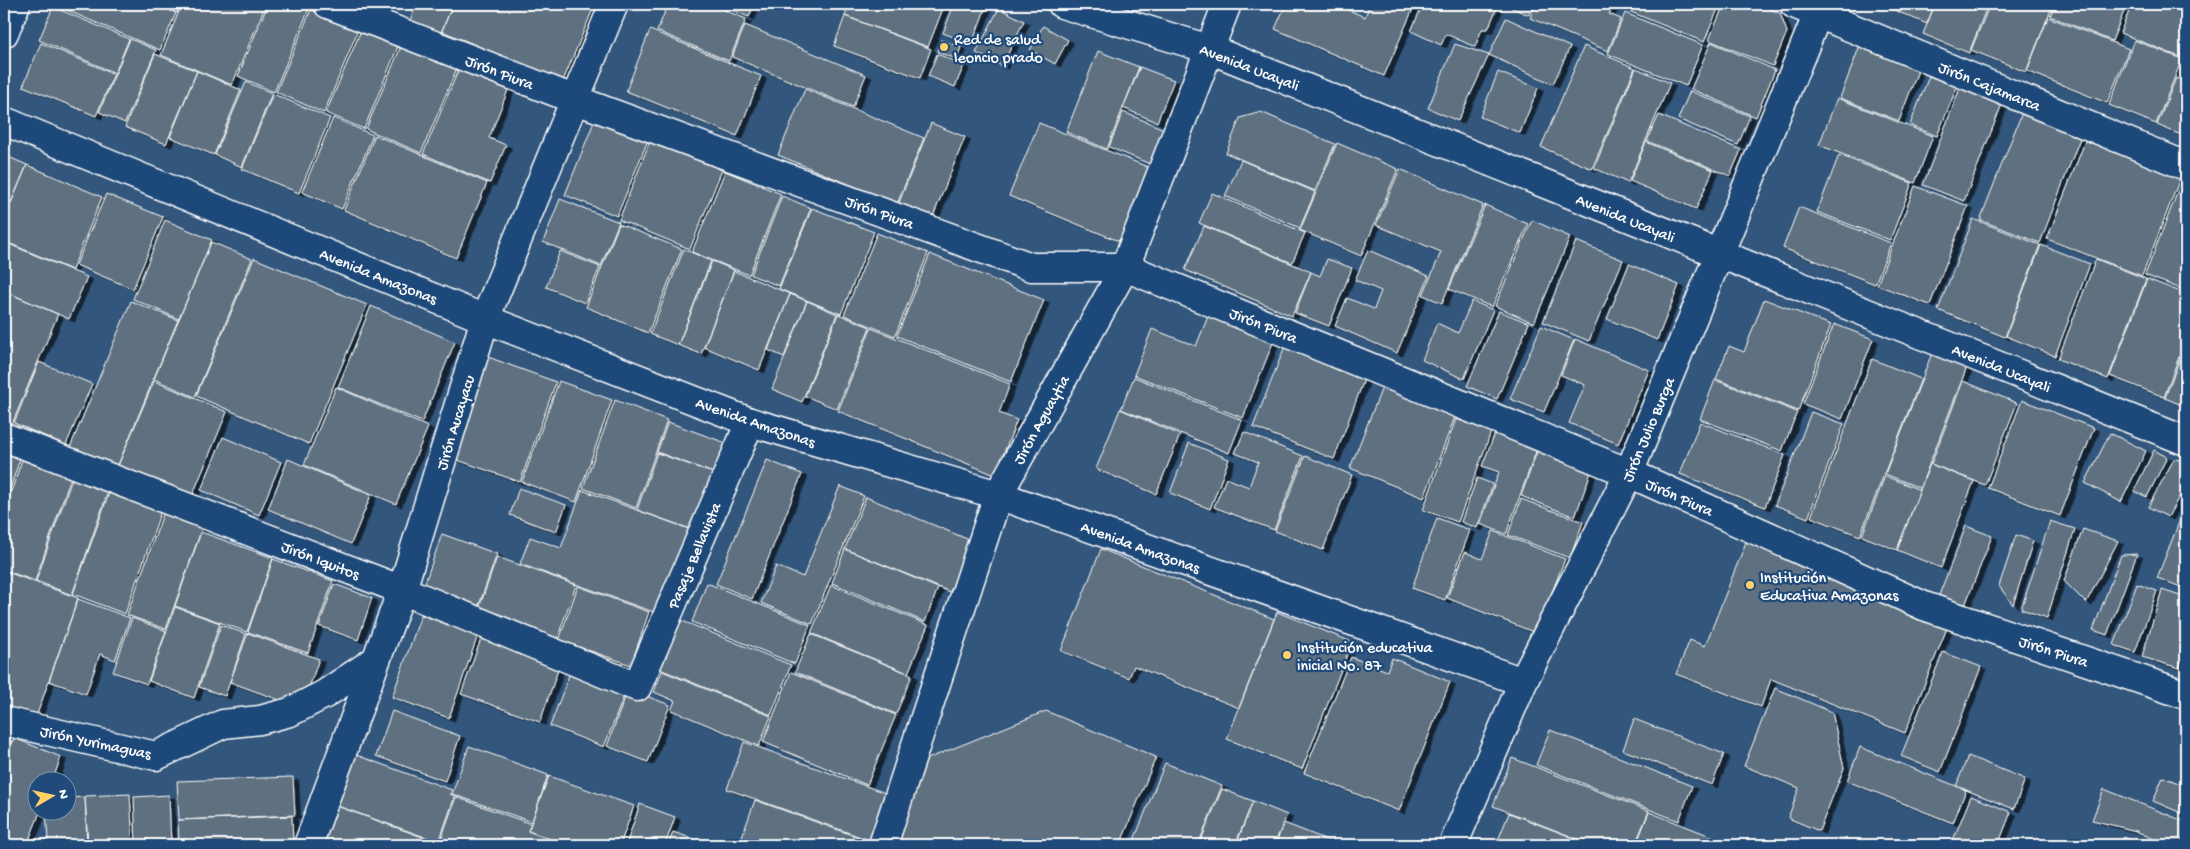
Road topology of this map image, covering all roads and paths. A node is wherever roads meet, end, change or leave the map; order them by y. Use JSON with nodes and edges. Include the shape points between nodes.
{"nodes":[{"id":1,"x":16,"y":4,"type":"edge"},
{"id":2,"x":328,"y":4,"type":"edge"},
{"id":3,"x":614,"y":4,"type":"edge"},
{"id":4,"x":1062,"y":4,"type":"edge"},
{"id":5,"x":1227,"y":4,"type":"edge"},
{"id":6,"x":1794,"y":4,"type":"edge"},
{"id":7,"x":1820,"y":9,"type":"edge"},
{"id":8,"x":4,"y":33,"type":"edge"},
{"id":9,"x":1209,"y":49,"type":"junction"},
{"id":10,"x":576,"y":100,"type":"junction"},
{"id":11,"x":4,"y":121,"type":"edge"},
{"id":12,"x":2186,"y":166,"type":"edge"},
{"id":13,"x":1720,"y":254,"type":"junction"},
{"id":14,"x":1125,"y":267,"type":"junction"},
{"id":15,"x":485,"y":319,"type":"junction"},
{"id":16,"x":750,"y":422,"type":"junction"},
{"id":17,"x":4,"y":437,"type":"edge"},
{"id":18,"x":2186,"y":442,"type":"edge"},
{"id":19,"x":1630,"y":473,"type":"junction"},
{"id":20,"x":998,"y":495,"type":"junction"},
{"id":21,"x":402,"y":590,"type":"junction"},
{"id":22,"x":376,"y":660,"type":"junction"},
{"id":23,"x":1523,"y":682,"type":"junction"},
{"id":24,"x":637,"y":687,"type":"joint"},
{"id":25,"x":2186,"y":695,"type":"edge"},
{"id":26,"x":4,"y":721,"type":"edge"},
{"id":27,"x":308,"y":845,"type":"edge"},
{"id":28,"x":883,"y":845,"type":"edge"},
{"id":29,"x":1453,"y":845,"type":"edge"}],
"edges":[{"from":1,"to":8,"type":"street"},
{"from":2,"to":10,"type":"street","name":"Jirón Piura"},
{"from":3,"to":10,"type":"street","name":"Jirón Aucayacu"},
{"from":4,"to":9,"type":"street","name":"Avenida Ucayali"},
{"from":5,"to":9,"type":"street","name":"Jirón Aguaytia"},
{"from":6,"to":7,"type":"street","name":"Jirón Cajamarca"},
{"from":7,"to":12,"type":"street","name":"Jirón Cajamarca"},
{"from":7,"to":13,"type":"street","name":"Jirón Julio Burga"},
{"from":9,"to":13,"type":"street","name":"Avenida Ucayali"},
{"from":9,"to":14,"type":"street","name":"Jirón Aguaytia"},
{"from":10,"to":14,"type":"street","name":"Jirón Piura","via":[[1031,267]]},
{"from":10,"to":15,"type":"street","name":"Jirón Aucayacu"},
{"from":11,"to":15,"type":"street","name":"Avenida Amazonas"},
{"from":13,"to":18,"type":"street","name":"Avenida Ucayali"},
{"from":13,"to":19,"type":"street","name":"Jirón Julio Burga"},
{"from":14,"to":19,"type":"street","name":"Jirón Piura"},
{"from":14,"to":20,"type":"street","name":"Jirón Aguaytia"},
{"from":15,"to":16,"type":"street","name":"Avenida Amazonas"},
{"from":15,"to":21,"type":"street","name":"Jirón Aucayacu"},
{"from":16,"to":20,"type":"street","name":"Avenida Amazonas"},
{"from":16,"to":24,"type":"street","name":"Pasaje Bellavista"},
{"from":17,"to":21,"type":"street","name":"Jirón Iquitos"},
{"from":19,"to":23,"type":"street","name":"Jirón Julio Burga"},
{"from":19,"to":25,"type":"street","name":"Jirón Piura","via":[[1924,606]]},
{"from":20,"to":23,"type":"street","name":"Avenida Amazonas"},
{"from":20,"to":28,"type":"street","name":"Jirón Aguaytia"},
{"from":21,"to":22,"type":"street","name":"Jirón Aucayacu"},
{"from":21,"to":24,"type":"street","name":"Jirón Iquitos"},
{"from":22,"to":26,"type":"street","name":"Jirón Yurimaguas","via":[[325,694],[290,712],[260,720],[223,724],[156,756]]},
{"from":22,"to":27,"type":"street","name":"Jirón Aucayacu"},
{"from":23,"to":29,"type":"street","name":"Jirón Julio Burga"}]}
